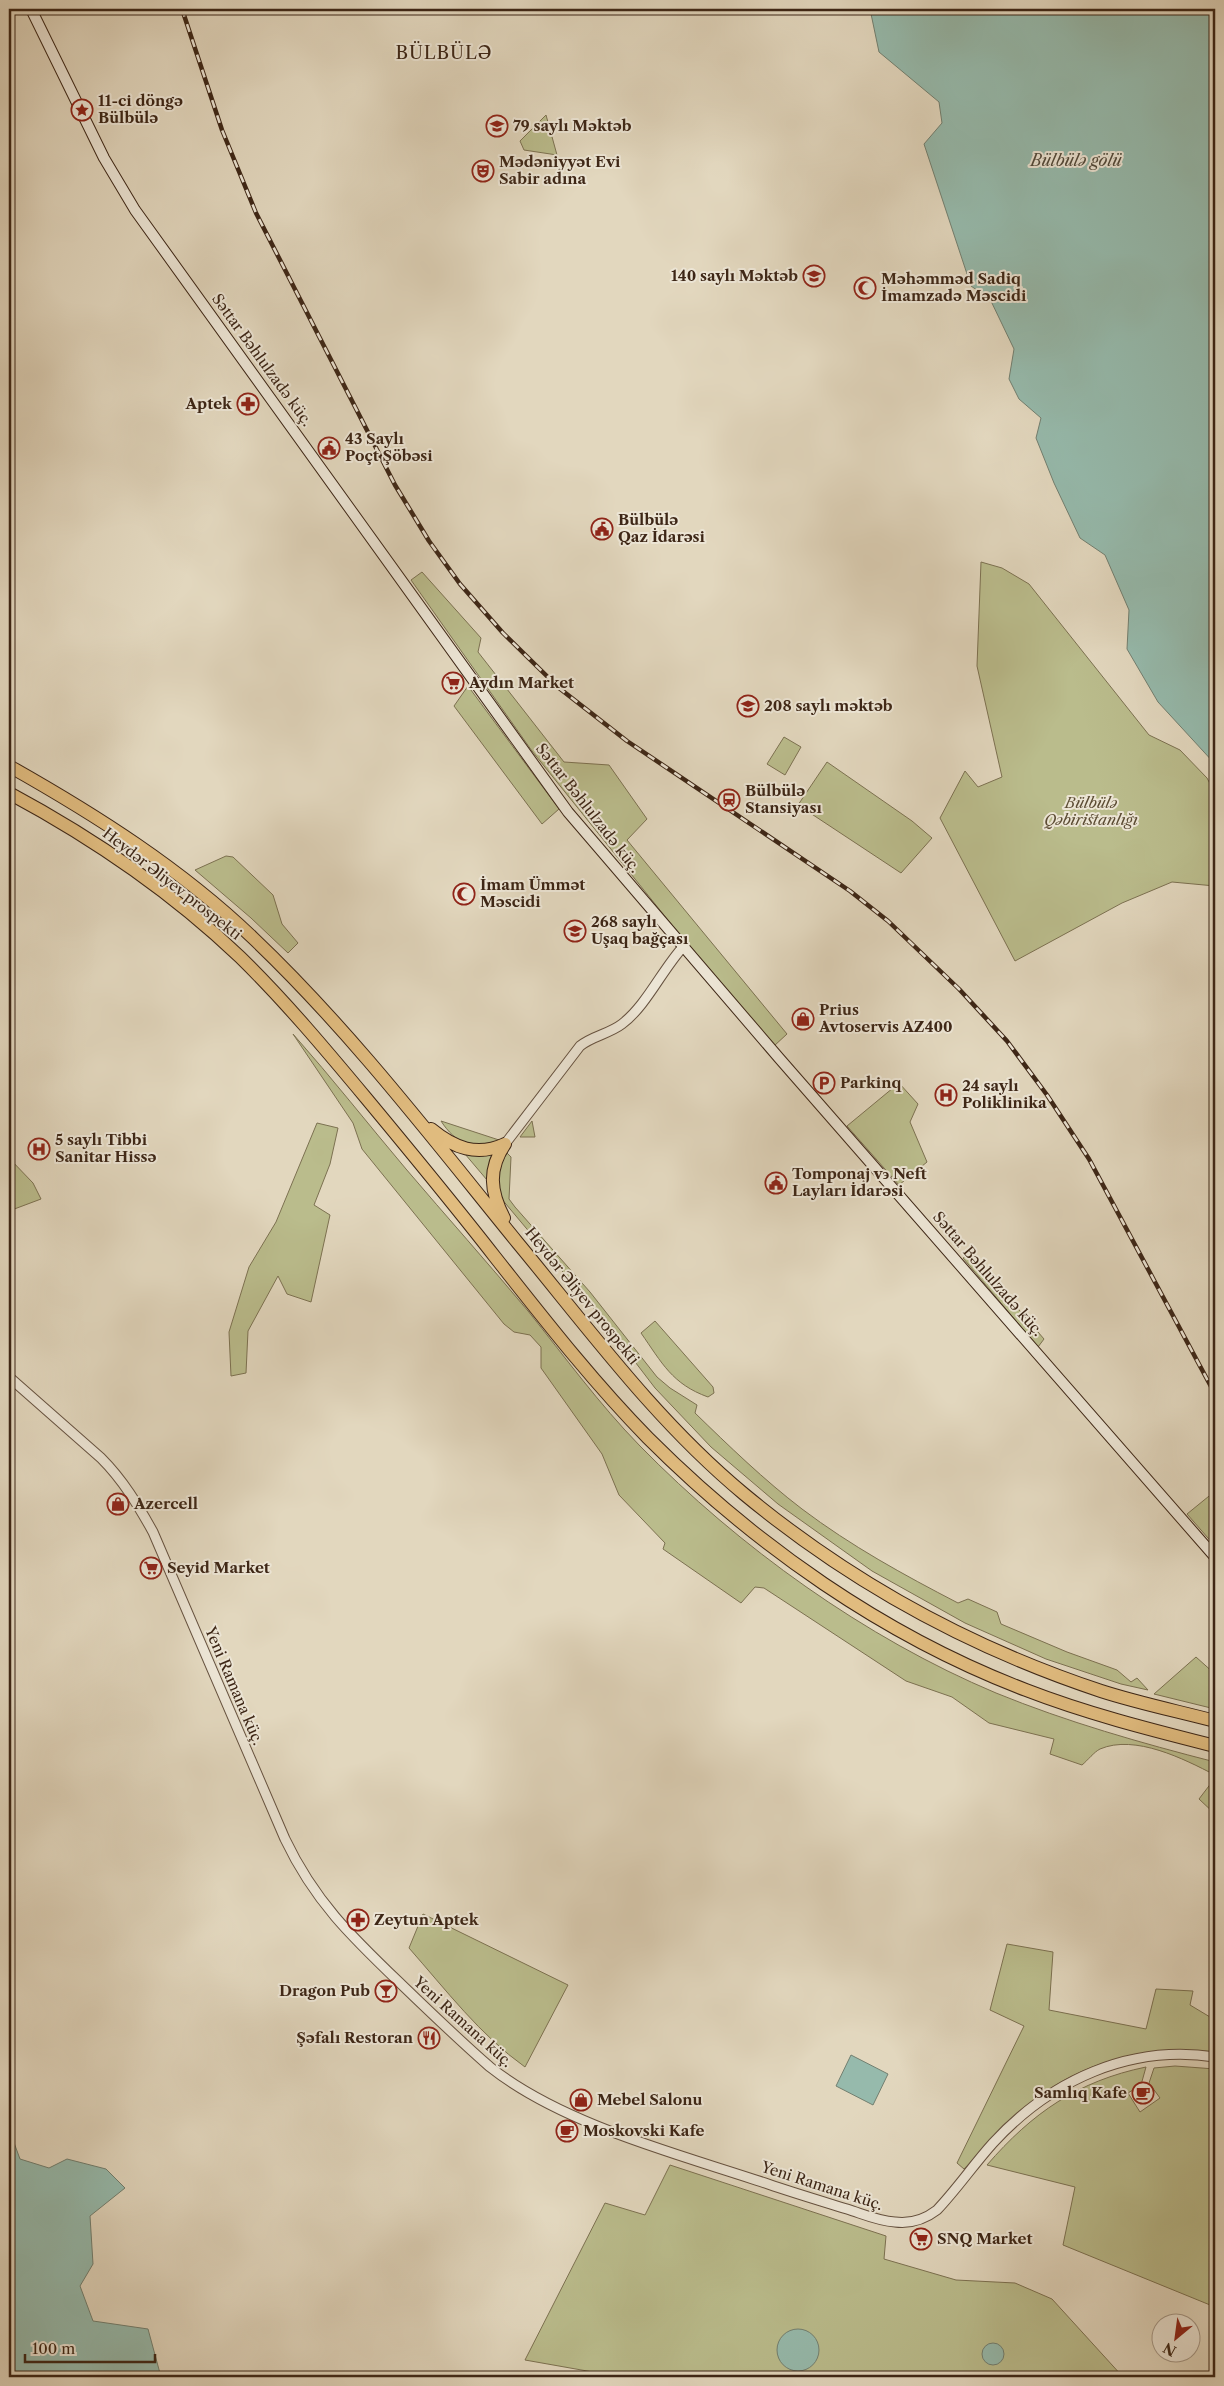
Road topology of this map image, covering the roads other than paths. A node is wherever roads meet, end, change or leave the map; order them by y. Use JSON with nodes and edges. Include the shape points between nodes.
{"nodes":[{"id":1,"x":31,"y":9,"type":"edge"},
{"id":2,"x":9,"y":766,"type":"edge"},
{"id":3,"x":9,"y":793,"type":"edge"},
{"id":4,"x":683,"y":947,"type":"junction"},
{"id":5,"x":401,"y":1102,"type":"junction"},
{"id":6,"x":505,"y":1144,"type":"junction"},
{"id":7,"x":541,"y":1271,"type":"junction"},
{"id":8,"x":9,"y":1377,"type":"edge"},
{"id":9,"x":1215,"y":1557,"type":"edge"},
{"id":10,"x":1215,"y":1721,"type":"edge"},
{"id":11,"x":1215,"y":1746,"type":"edge"},
{"id":12,"x":1215,"y":2057,"type":"edge"}],
"edges":[{"from":1,"to":4,"type":"main road","name":"Səttar Bəhlulzadə küç.","via":[[104,158],[135,210],[568,812]]},
{"from":2,"to":5,"type":"highway","name":"Heydər Əliyev prospekti","via":[[146,851],[251,936],[298,984]]},
{"from":3,"to":11,"type":"highway","name":"Heydər Əliyev prospekti","via":[[87,839],[185,910],[276,993],[445,1193],[590,1374],[684,1473],[735,1517],[845,1597],[944,1654],[1027,1690],[1096,1714]]},
{"from":4,"to":6,"type":"street","via":[[630,1017],[580,1046]]},
{"from":4,"to":9,"type":"main road","name":"Səttar Bəhlulzadə küç."},
{"from":5,"to":6,"type":"highway","via":[[432,1130],[460,1148],[481,1151]]},
{"from":5,"to":7,"type":"highway","name":"Heydər Əliyev prospekti"},
{"from":6,"to":7,"type":"highway","via":[[493,1168],[493,1191],[507,1223]]},
{"from":7,"to":10,"type":"highway","name":"Heydər Əliyev prospekti","via":[[610,1358],[668,1422],[744,1494],[822,1552],[907,1606],[1002,1654],[1103,1691]]},
{"from":8,"to":12,"type":"street","name":"Yeni Ramana küç.","via":[[101,1458],[116,1473],[139,1507],[153,1532],[286,1839],[305,1878],[325,1906],[354,1940],[490,2067],[537,2099],[622,2134],[786,2190],[885,2221],[911,2222],[937,2210],[1006,2130],[1034,2105],[1066,2084],[1098,2069],[1142,2056],[1186,2054]]}]}
